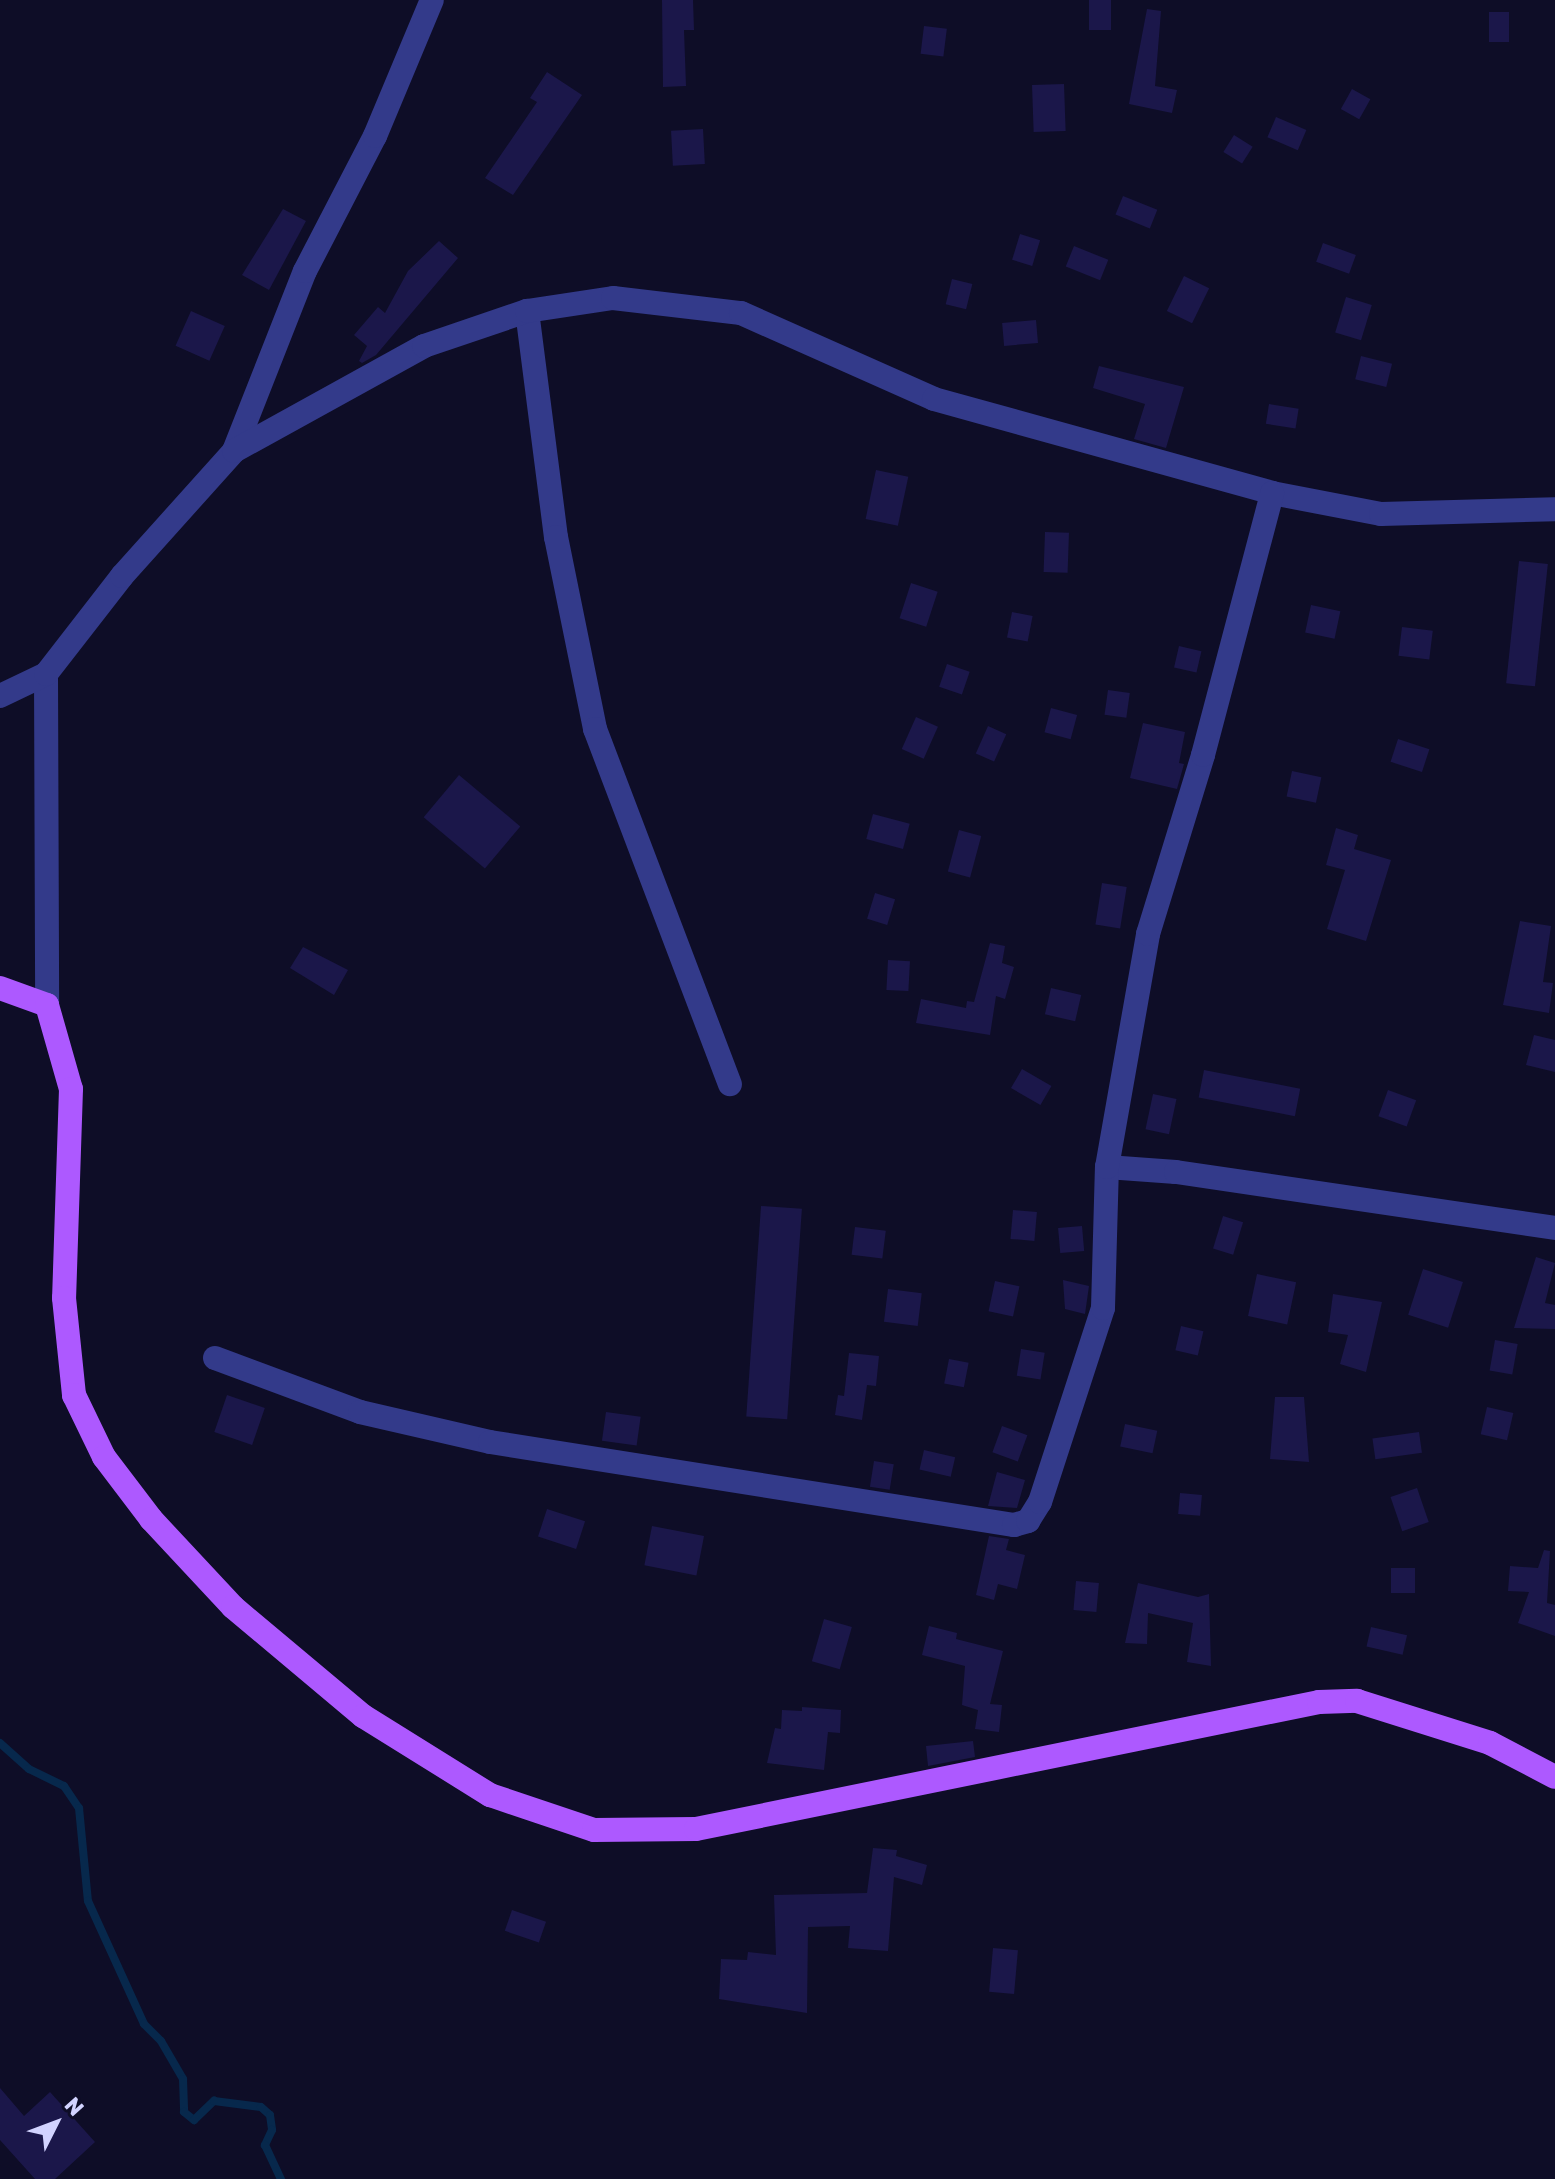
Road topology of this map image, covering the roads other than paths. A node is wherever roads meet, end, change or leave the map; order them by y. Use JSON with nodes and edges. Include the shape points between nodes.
{"nodes":[{"id":1,"x":432,"y":0,"type":"edge"},
{"id":2,"x":527,"y":311,"type":"junction"},
{"id":3,"x":234,"y":451,"type":"junction"},
{"id":4,"x":1272,"y":493,"type":"junction"},
{"id":5,"x":1555,"y":509,"type":"edge"},
{"id":6,"x":46,"y":674,"type":"junction"},
{"id":7,"x":0,"y":696,"type":"edge"},
{"id":8,"x":0,"y":988,"type":"edge"},
{"id":9,"x":47,"y":1005,"type":"junction"},
{"id":10,"x":730,"y":1084,"type":"dead end"},
{"id":11,"x":1107,"y":1167,"type":"junction"},
{"id":12,"x":1555,"y":1228,"type":"edge"},
{"id":13,"x":215,"y":1358,"type":"dead end"},
{"id":14,"x":1555,"y":1777,"type":"edge"}],
"edges":[{"from":1,"to":3,"type":"street","via":[[375,136],[305,271]]},
{"from":2,"to":3,"type":"street","via":[[424,346]]},
{"from":2,"to":4,"type":"street","via":[[613,298],[741,313],[934,399]]},
{"from":2,"to":10,"type":"street","via":[[556,537],[595,729]]},
{"from":3,"to":6,"type":"street","via":[[122,576]]},
{"from":4,"to":5,"type":"street","via":[[1381,514]]},
{"from":4,"to":11,"type":"street","via":[[1203,755],[1148,934]]},
{"from":6,"to":7,"type":"street"},
{"from":6,"to":9,"type":"street"},
{"from":8,"to":9,"type":"main road"},
{"from":9,"to":14,"type":"main road","via":[[71,1089],[64,1298],[74,1395],[104,1457],[151,1519],[233,1607],[363,1716],[490,1795],[594,1830],[696,1829],[1319,1702],[1357,1701],[1490,1743]]},
{"from":11,"to":12,"type":"street","via":[[1176,1172]]},
{"from":11,"to":13,"type":"street","via":[[1103,1308],[1040,1502],[1028,1521],[1014,1525],[490,1442],[360,1412]]}]}
